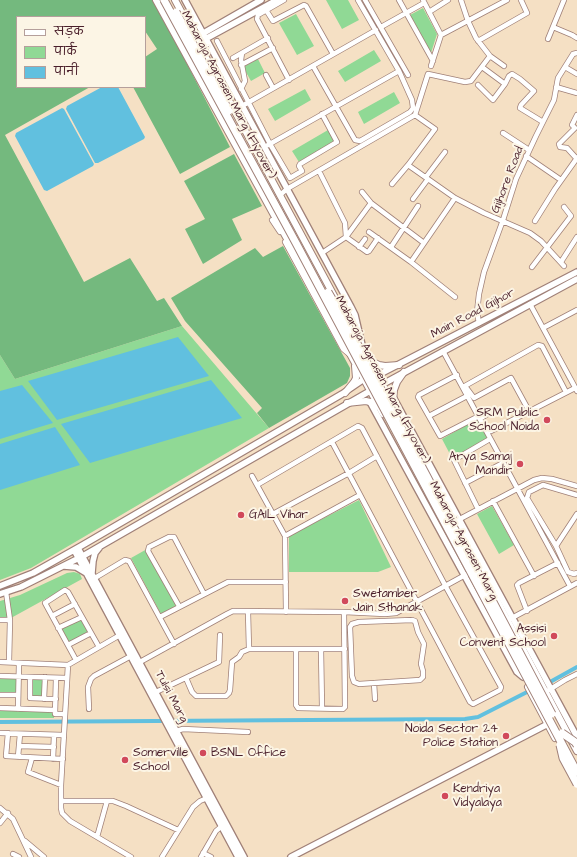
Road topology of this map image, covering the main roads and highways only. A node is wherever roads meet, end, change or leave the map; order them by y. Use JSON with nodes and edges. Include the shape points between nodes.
{"nodes":[{"id":1,"x":156,"y":0,"type":"edge"},
{"id":2,"x":164,"y":0,"type":"edge"},
{"id":3,"x":170,"y":0,"type":"edge"},
{"id":4,"x":175,"y":0,"type":"edge"},
{"id":5,"x":257,"y":153,"type":"junction"},
{"id":6,"x":244,"y":160,"type":"junction"},
{"id":7,"x":313,"y":256,"type":"junction"},
{"id":8,"x":300,"y":263,"type":"junction"},
{"id":9,"x":370,"y":360,"type":"junction"},
{"id":10,"x":355,"y":363,"type":"junction"},
{"id":11,"x":399,"y":366,"type":"road end"},
{"id":12,"x":404,"y":372,"type":"road end"},
{"id":13,"x":345,"y":392,"type":"road end"},
{"id":14,"x":347,"y":403,"type":"road end"},
{"id":15,"x":394,"y":404,"type":"junction"},
{"id":16,"x":381,"y":410,"type":"junction"},
{"id":17,"x":428,"y":470,"type":"junction"},
{"id":18,"x":416,"y":476,"type":"junction"},
{"id":19,"x":495,"y":596,"type":"junction"},
{"id":20,"x":483,"y":602,"type":"junction"},
{"id":21,"x":560,"y":734,"type":"junction"},
{"id":22,"x":577,"y":745,"type":"edge"},
{"id":23,"x":577,"y":751,"type":"edge"},
{"id":24,"x":577,"y":762,"type":"edge"},
{"id":25,"x":577,"y":772,"type":"edge"},
{"id":26,"x":577,"y":778,"type":"edge"},
{"id":27,"x":577,"y":784,"type":"edge"}],
"edges":[{"from":1,"to":6,"type":"main road","name":"Maharaja Agrasen Marg"},
{"from":2,"to":21,"type":"main road","name":"Maharaja Agrasen Marg (Flyover)","bridge":true},
{"from":3,"to":21,"type":"main road","name":"Maharaja Agrasen Marg (Flyover)","bridge":true,"via":[[349,328]]},
{"from":4,"to":5,"type":"main road","name":"Maharaja Agrasen Marg"},
{"from":5,"to":6,"type":"main road"},
{"from":5,"to":7,"type":"main road","name":"Maharaja Agrasen Marg"},
{"from":6,"to":8,"type":"main road","name":"Maharaja Agrasen Marg"},
{"from":7,"to":8,"type":"main road"},
{"from":7,"to":9,"type":"main road","name":"Maharaja Agrasen Marg"},
{"from":8,"to":10,"type":"main road","name":"Maharaja Agrasen Marg"},
{"from":9,"to":11,"type":"main road","via":[[379,365]]},
{"from":9,"to":15,"type":"main road","name":"Maharaja Agrasen Marg"},
{"from":10,"to":13,"type":"main road","via":[[356,378]]},
{"from":10,"to":16,"type":"main road","name":"Maharaja Agrasen Marg"},
{"from":12,"to":15,"type":"main road","via":[[397,382],[393,396]]},
{"from":14,"to":16,"type":"main road","via":[[366,401],[374,403]]},
{"from":15,"to":17,"type":"main road","name":"Maharaja Agrasen Marg"},
{"from":16,"to":18,"type":"main road","name":"Maharaja Agrasen Marg"},
{"from":17,"to":18,"type":"main road"},
{"from":17,"to":19,"type":"main road","name":"Maharaja Agrasen Marg","via":[[457,520]]},
{"from":18,"to":20,"type":"main road","name":"Maharaja Agrasen Marg","via":[[466,575]]},
{"from":19,"to":20,"type":"main road"},
{"from":19,"to":23,"type":"main road","name":"Maharaja Agrasen Marg","via":[[510,619]]},
{"from":20,"to":26,"type":"main road","name":"Maharaja Agrasen Marg"},
{"from":21,"to":22,"type":"main road","bridge":true},
{"from":21,"to":24,"type":"main road","name":"Maharaja Agrasen Marg (Flyover)"},
{"from":21,"to":25,"type":"main road","name":"Maharaja Agrasen Marg (Flyover)","bridge":true},
{"from":21,"to":27,"type":"main road","bridge":true,"via":[[563,758]]}]}
